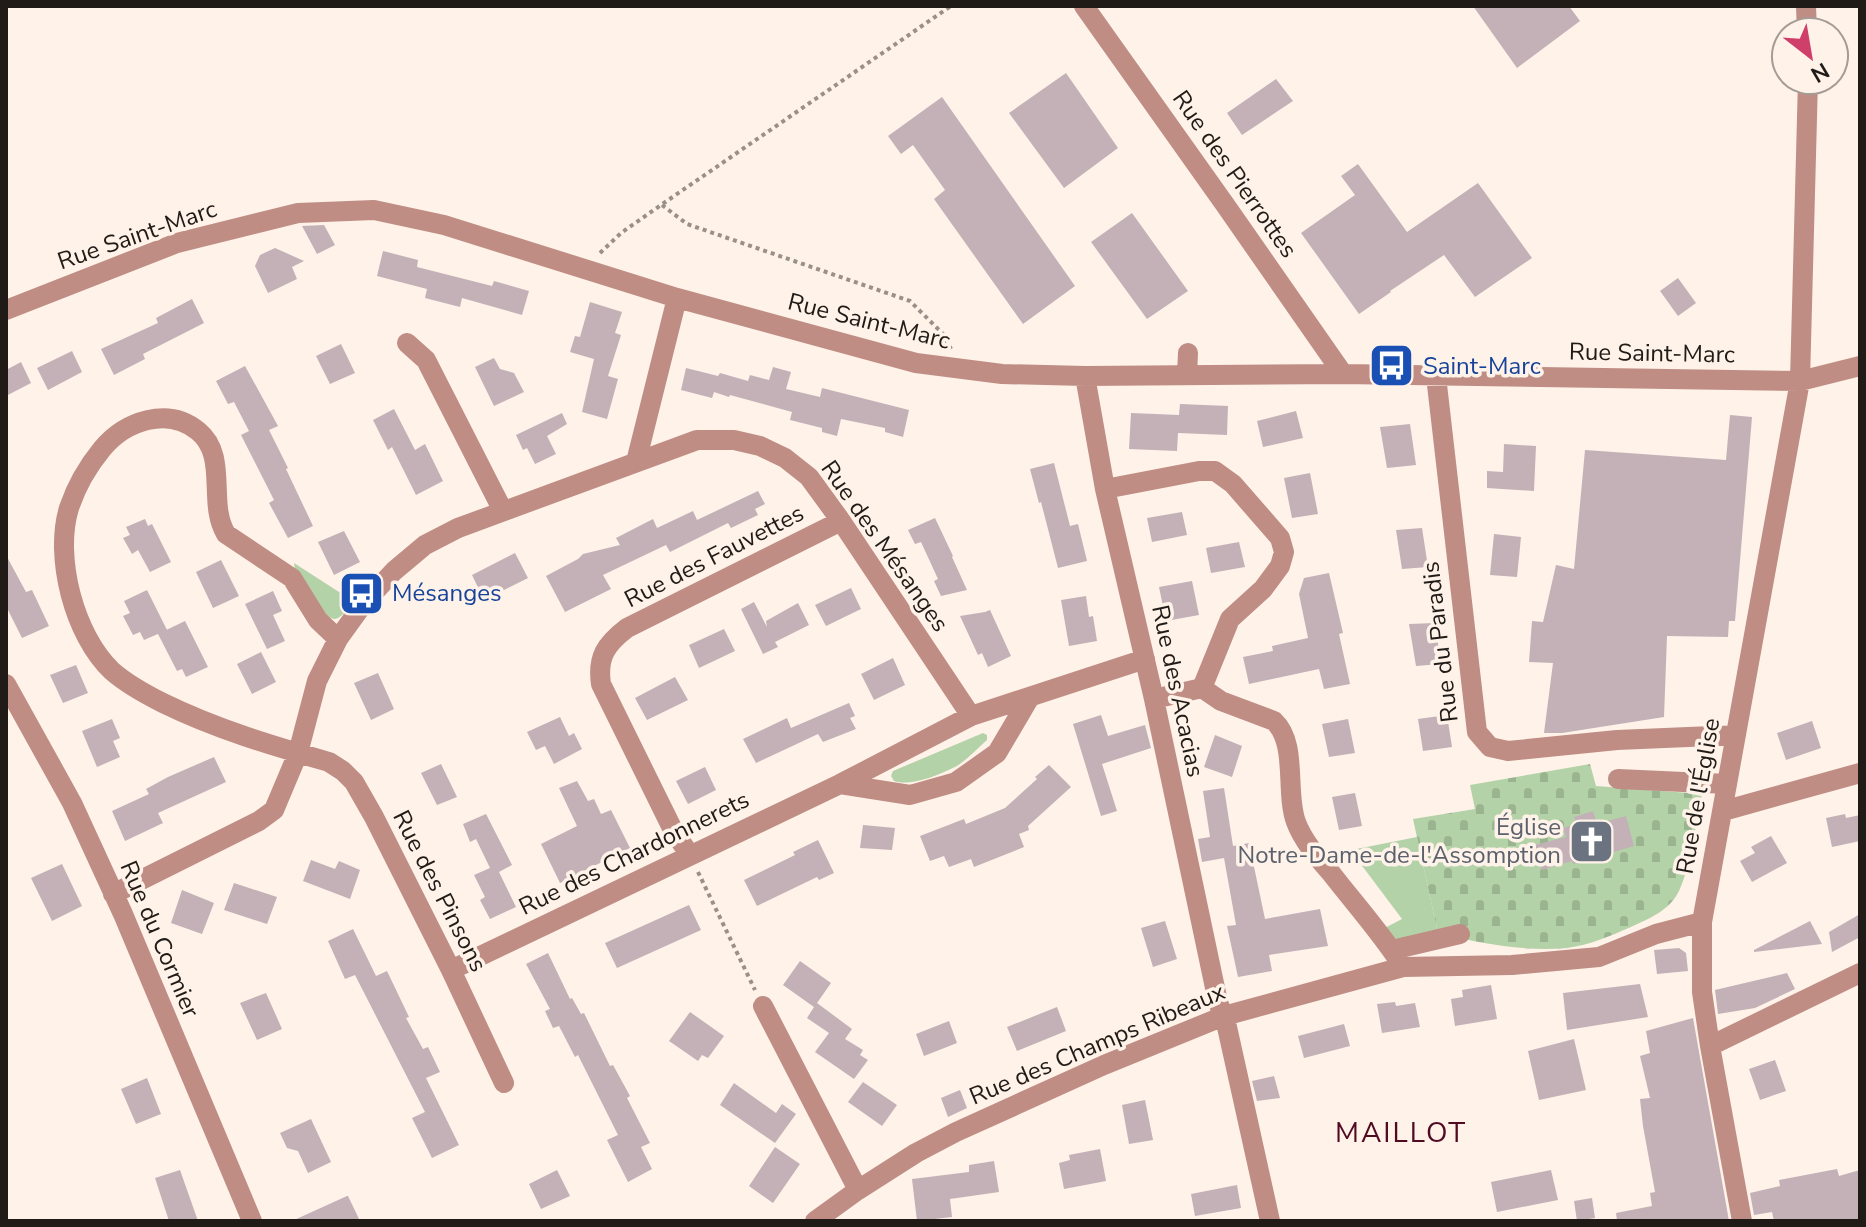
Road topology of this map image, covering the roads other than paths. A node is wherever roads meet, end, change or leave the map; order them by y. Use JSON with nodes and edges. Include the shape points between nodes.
{"nodes":[{"id":1,"x":1084,"y":6,"type":"edge"},
{"id":2,"x":1808,"y":96,"type":"edge"},
{"id":3,"x":677,"y":298,"type":"junction"},
{"id":4,"x":6,"y":310,"type":"edge"},
{"id":5,"x":407,"y":343,"type":"dead end"},
{"id":6,"x":1188,"y":353,"type":"dead end"},
{"id":7,"x":1860,"y":366,"type":"edge"},
{"id":8,"x":1343,"y":374,"type":"junction"},
{"id":9,"x":1187,"y":375,"type":"junction"},
{"id":10,"x":1085,"y":376,"type":"junction"},
{"id":11,"x":1436,"y":376,"type":"junction"},
{"id":12,"x":1800,"y":381,"type":"junction"},
{"id":13,"x":636,"y":462,"type":"junction"},
{"id":14,"x":1105,"y":489,"type":"junction"},
{"id":15,"x":503,"y":511,"type":"junction"},
{"id":16,"x":841,"y":521,"type":"junction"},
{"id":17,"x":338,"y":639,"type":"junction"},
{"id":18,"x":1145,"y":659,"type":"junction"},
{"id":19,"x":6,"y":684,"type":"edge"},
{"id":20,"x":1202,"y":688,"type":"junction"},
{"id":21,"x":1030,"y":697,"type":"junction"},
{"id":22,"x":1154,"y":699,"type":"junction"},
{"id":23,"x":971,"y":716,"type":"junction"},
{"id":24,"x":1736,"y":735,"type":"junction"},
{"id":25,"x":298,"y":753,"type":"junction"},
{"id":26,"x":1860,"y":773,"type":"edge"},
{"id":27,"x":1618,"y":779,"type":"dead end"},
{"id":28,"x":840,"y":784,"type":"junction"},
{"id":29,"x":1727,"y":784,"type":"junction"},
{"id":30,"x":1723,"y":811,"type":"junction"},
{"id":31,"x":690,"y":855,"type":"junction"},
{"id":32,"x":113,"y":894,"type":"junction"},
{"id":33,"x":1702,"y":922,"type":"junction"},
{"id":34,"x":1460,"y":934,"type":"dead end"},
{"id":35,"x":1397,"y":959,"type":"junction"},
{"id":36,"x":451,"y":970,"type":"junction"},
{"id":37,"x":1860,"y":973,"type":"edge"},
{"id":38,"x":763,"y":1006,"type":"road end"},
{"id":39,"x":1224,"y":1016,"type":"junction"},
{"id":40,"x":1710,"y":1046,"type":"junction"},
{"id":41,"x":504,"y":1083,"type":"dead end"},
{"id":42,"x":858,"y":1190,"type":"junction"},
{"id":43,"x":252,"y":1221,"type":"edge"},
{"id":44,"x":815,"y":1221,"type":"edge"},
{"id":45,"x":1270,"y":1221,"type":"edge"},
{"id":46,"x":1742,"y":1221,"type":"edge"}],
"edges":[{"from":1,"to":8,"type":"street","name":"Rue des Pierrottes"},
{"from":2,"to":12,"type":"street","name":"Rue de l'Église"},
{"from":3,"to":4,"type":"street","name":"Rue Saint-Marc","via":[[444,225],[374,210],[298,213],[177,243]]},
{"from":3,"to":10,"type":"street","name":"Rue Saint-Marc","via":[[916,363],[1002,374]]},
{"from":3,"to":13,"type":"street"},
{"from":5,"to":15,"type":"street","via":[[426,360]]},
{"from":6,"to":9,"type":"street"},
{"from":7,"to":12,"type":"street","name":"Rue Saint-Marc"},
{"from":8,"to":9,"type":"street","name":"Rue Saint-Marc"},
{"from":8,"to":11,"type":"street","name":"Rue Saint-Marc"},
{"from":9,"to":10,"type":"street","name":"Rue Saint-Marc"},
{"from":10,"to":14,"type":"street","name":"Rue des Acacias"},
{"from":11,"to":12,"type":"street","name":"Rue Saint-Marc"},
{"from":11,"to":24,"type":"street","name":"Rue du Paradis","via":[[1481,739],[1508,751]]},
{"from":12,"to":24,"type":"street","name":"Rue de l'Église"},
{"from":13,"to":15,"type":"street","name":"Rue des Mésanges"},
{"from":13,"to":16,"type":"street","name":"Rue des Mésanges","via":[[697,440],[760,446],[809,477]]},
{"from":14,"to":18,"type":"street","name":"Rue des Acacias"},
{"from":14,"to":20,"type":"street","via":[[1215,471],[1280,538],[1280,566],[1230,619]]},
{"from":15,"to":17,"type":"street","name":"Rue des Mésanges","via":[[425,545],[364,603]]},
{"from":16,"to":23,"type":"street","name":"Rue des Mésanges"},
{"from":16,"to":31,"type":"street","name":"Rue des Fauvettes","via":[[627,628],[602,657],[601,684]]},
{"from":17,"to":25,"type":"street","name":"Rue des Mésanges","via":[[317,681]]},
{"from":17,"to":25,"type":"street","name":"Rue des Pinsons","via":[[318,620],[292,578],[226,534],[219,517],[214,459],[195,428],[179,419],[146,421],[122,431],[103,448],[69,509],[63,548],[67,587],[91,643],[136,690],[198,720]]},
{"from":18,"to":21,"type":"street","name":"Rue des Chardonnerets"},
{"from":18,"to":22,"type":"street","name":"Rue des Acacias"},
{"from":19,"to":32,"type":"street","name":"Rue du Cormier","via":[[72,803]]},
{"from":20,"to":22,"type":"street"},
{"from":20,"to":35,"type":"street","via":[[1280,727],[1297,826]]},
{"from":21,"to":23,"type":"street","name":"Rue des Chardonnerets"},
{"from":21,"to":28,"type":"street","via":[[997,753],[956,782],[910,795]]},
{"from":22,"to":39,"type":"street","name":"Rue des Acacias"},
{"from":23,"to":28,"type":"street","name":"Rue des Chardonnerets"},
{"from":24,"to":29,"type":"street","name":"Rue de l'Église"},
{"from":25,"to":32,"type":"street","name":"Rue des Mésanges","via":[[274,810]]},
{"from":25,"to":36,"type":"street","name":"Rue des Pinsons","via":[[329,762],[354,782]]},
{"from":26,"to":30,"type":"street"},
{"from":27,"to":29,"type":"street"},
{"from":28,"to":31,"type":"street","name":"Rue des Chardonnerets"},
{"from":29,"to":30,"type":"street","name":"Rue de l'Église"},
{"from":30,"to":33,"type":"street","name":"Rue de l'Église"},
{"from":31,"to":36,"type":"street","name":"Rue des Chardonnerets"},
{"from":32,"to":43,"type":"street","name":"Rue du Cormier"},
{"from":33,"to":35,"type":"street","name":"Rue des Champs Ribeaux","via":[[1599,957],[1512,965]]},
{"from":33,"to":40,"type":"street","name":"Rue de l'Église","via":[[1702,992]]},
{"from":34,"to":35,"type":"street"},
{"from":35,"to":39,"type":"street","name":"Rue des Champs Ribeaux"},
{"from":36,"to":41,"type":"street","name":"Rue des Pinsons"},
{"from":37,"to":40,"type":"street"},
{"from":38,"to":42,"type":"street"},
{"from":39,"to":42,"type":"street","name":"Rue des Champs Ribeaux","via":[[956,1132]]},
{"from":39,"to":45,"type":"street","name":"Rue des Acacias"},
{"from":40,"to":46,"type":"street","name":"Rue de l'Église"},
{"from":42,"to":44,"type":"street","name":"Rue des Champs Ribeaux"}]}
